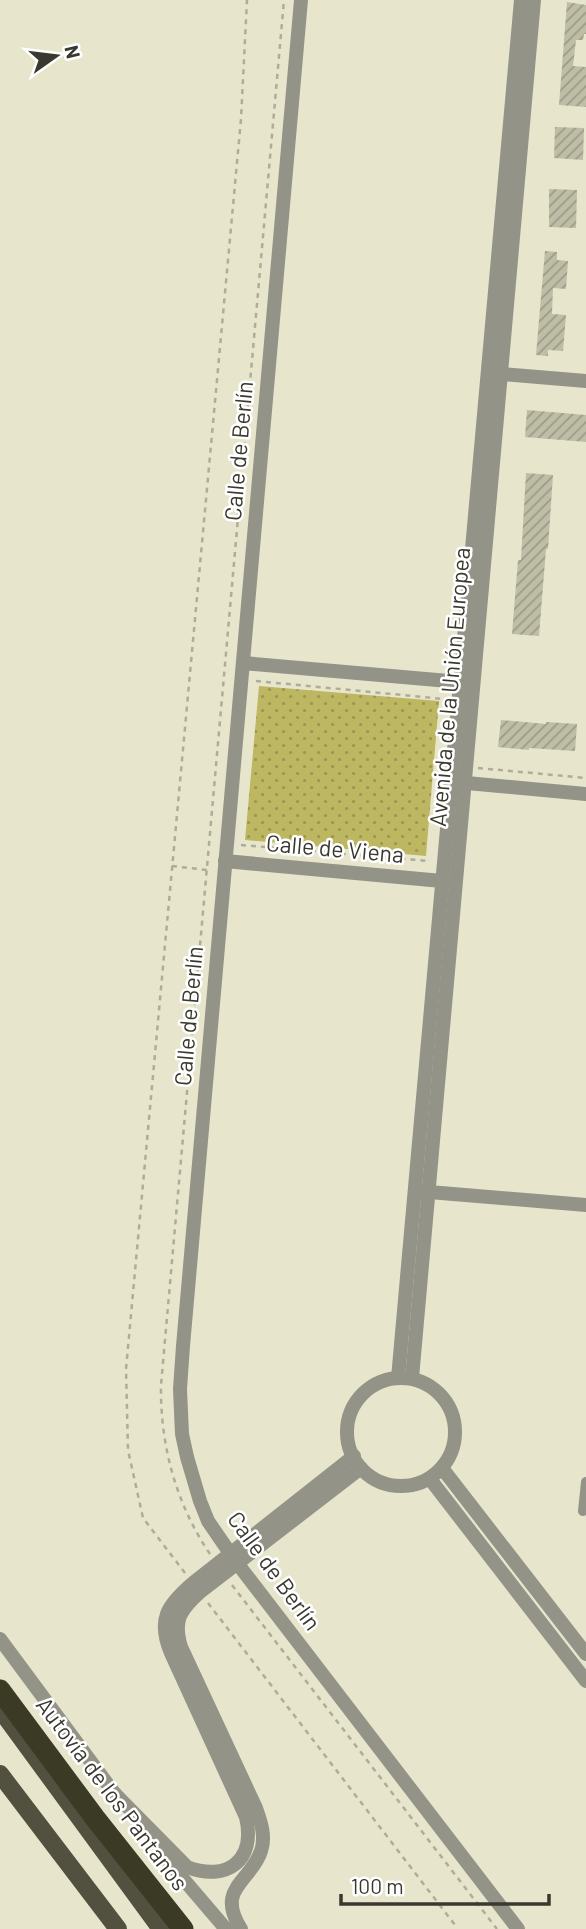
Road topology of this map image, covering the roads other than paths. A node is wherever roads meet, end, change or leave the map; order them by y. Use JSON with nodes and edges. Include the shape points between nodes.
{"nodes":[{"id":1,"x":301,"y":0,"type":"edge"},
{"id":2,"x":521,"y":0,"type":"edge"},
{"id":3,"x":534,"y":0,"type":"edge"},
{"id":4,"x":494,"y":374,"type":"junction"},
{"id":5,"x":586,"y":381,"type":"edge"},
{"id":6,"x":243,"y":663,"type":"junction"},
{"id":7,"x":460,"y":682,"type":"junction"},
{"id":8,"x":457,"y":782,"type":"junction"},
{"id":9,"x":586,"y":794,"type":"edge"},
{"id":10,"x":225,"y":861,"type":"junction"},
{"id":11,"x":442,"y":881,"type":"junction"},
{"id":12,"x":421,"y":1191,"type":"junction"},
{"id":13,"x":586,"y":1205,"type":"edge"},
{"id":14,"x":405,"y":1378,"type":"junction"},
{"id":15,"x":357,"y":1462,"type":"junction"},
{"id":16,"x":442,"y":1468,"type":"junction"},
{"id":17,"x":429,"y":1479,"type":"junction"},
{"id":18,"x":586,"y":1482,"type":"edge"},
{"id":19,"x":583,"y":1511,"type":"dead end"},
{"id":20,"x":234,"y":1559,"type":"junction"},
{"id":21,"x":220,"y":1569,"type":"junction"},
{"id":22,"x":0,"y":1639,"type":"edge"},
{"id":23,"x":586,"y":1654,"type":"edge"},
{"id":24,"x":586,"y":1681,"type":"edge"},
{"id":25,"x":0,"y":1690,"type":"edge"},
{"id":26,"x":0,"y":1709,"type":"edge"},
{"id":27,"x":0,"y":1774,"type":"edge"},
{"id":28,"x":115,"y":1794,"type":"junction"},
{"id":29,"x":118,"y":1929,"type":"edge"},
{"id":30,"x":160,"y":1929,"type":"edge"},
{"id":31,"x":183,"y":1929,"type":"edge"},
{"id":32,"x":226,"y":1929,"type":"edge"},
{"id":33,"x":241,"y":1929,"type":"edge"},
{"id":34,"x":519,"y":1929,"type":"edge"}],
"edges":[{"from":1,"to":6,"type":"street","name":"Calle de Berlín"},
{"from":2,"to":4,"type":"street","name":"Avenida de la Unión Europea"},
{"from":3,"to":4,"type":"street","name":"Avenida de la Unión Europea"},
{"from":4,"to":5,"type":"street"},
{"from":4,"to":7,"type":"street","name":"Avenida de la Unión Europea"},
{"from":4,"to":8,"type":"street","name":"Avenida de la Unión Europea","via":[[466,767]]},
{"from":6,"to":7,"type":"street"},
{"from":6,"to":10,"type":"street","name":"Calle de Berlín"},
{"from":7,"to":8,"type":"street","name":"Avenida de la Unión Europea"},
{"from":8,"to":9,"type":"street"},
{"from":8,"to":11,"type":"street","name":"Avenida de la Unión Europea"},
{"from":8,"to":12,"type":"street","name":"Avenida de la Unión Europea"},
{"from":10,"to":11,"type":"street","name":"Calle de Viena"},
{"from":10,"to":20,"type":"street","name":"Calle de Berlín","via":[[180,1389],[182,1434],[192,1479],[208,1521]]},
{"from":11,"to":12,"type":"street","name":"Avenida de la Unión Europea"},
{"from":12,"to":13,"type":"street"},
{"from":12,"to":14,"type":"street","name":"Avenida de la Unión Europea"},
{"from":14,"to":15,"type":"street","via":[[374,1384],[360,1396],[347,1429],[349,1448]]},
{"from":14,"to":16,"type":"street","via":[[434,1388],[451,1409],[456,1426],[454,1444]]},
{"from":15,"to":17,"type":"street","via":[[386,1484],[404,1486]]},
{"from":15,"to":20,"type":"street"},
{"from":16,"to":17,"type":"street"},
{"from":16,"to":23,"type":"street"},
{"from":17,"to":24,"type":"street"},
{"from":18,"to":19,"type":"street"},
{"from":20,"to":21,"type":"street"},
{"from":20,"to":34,"type":"street","name":"Calle de Berlín"},
{"from":21,"to":28,"type":"street","via":[[175,1599],[164,1629],[246,1817],[248,1846],[243,1856],[224,1870],[187,1867]]},
{"from":21,"to":33,"type":"street","via":[[183,1608],[177,1626],[181,1647],[263,1830],[261,1852],[232,1899]]},
{"from":22,"to":28,"type":"street"},
{"from":25,"to":31,"type":"highway","name":"Autovía de los Pantanos"},
{"from":26,"to":30,"type":"main road"},
{"from":27,"to":29,"type":"main road"},
{"from":28,"to":32,"type":"street"}]}
